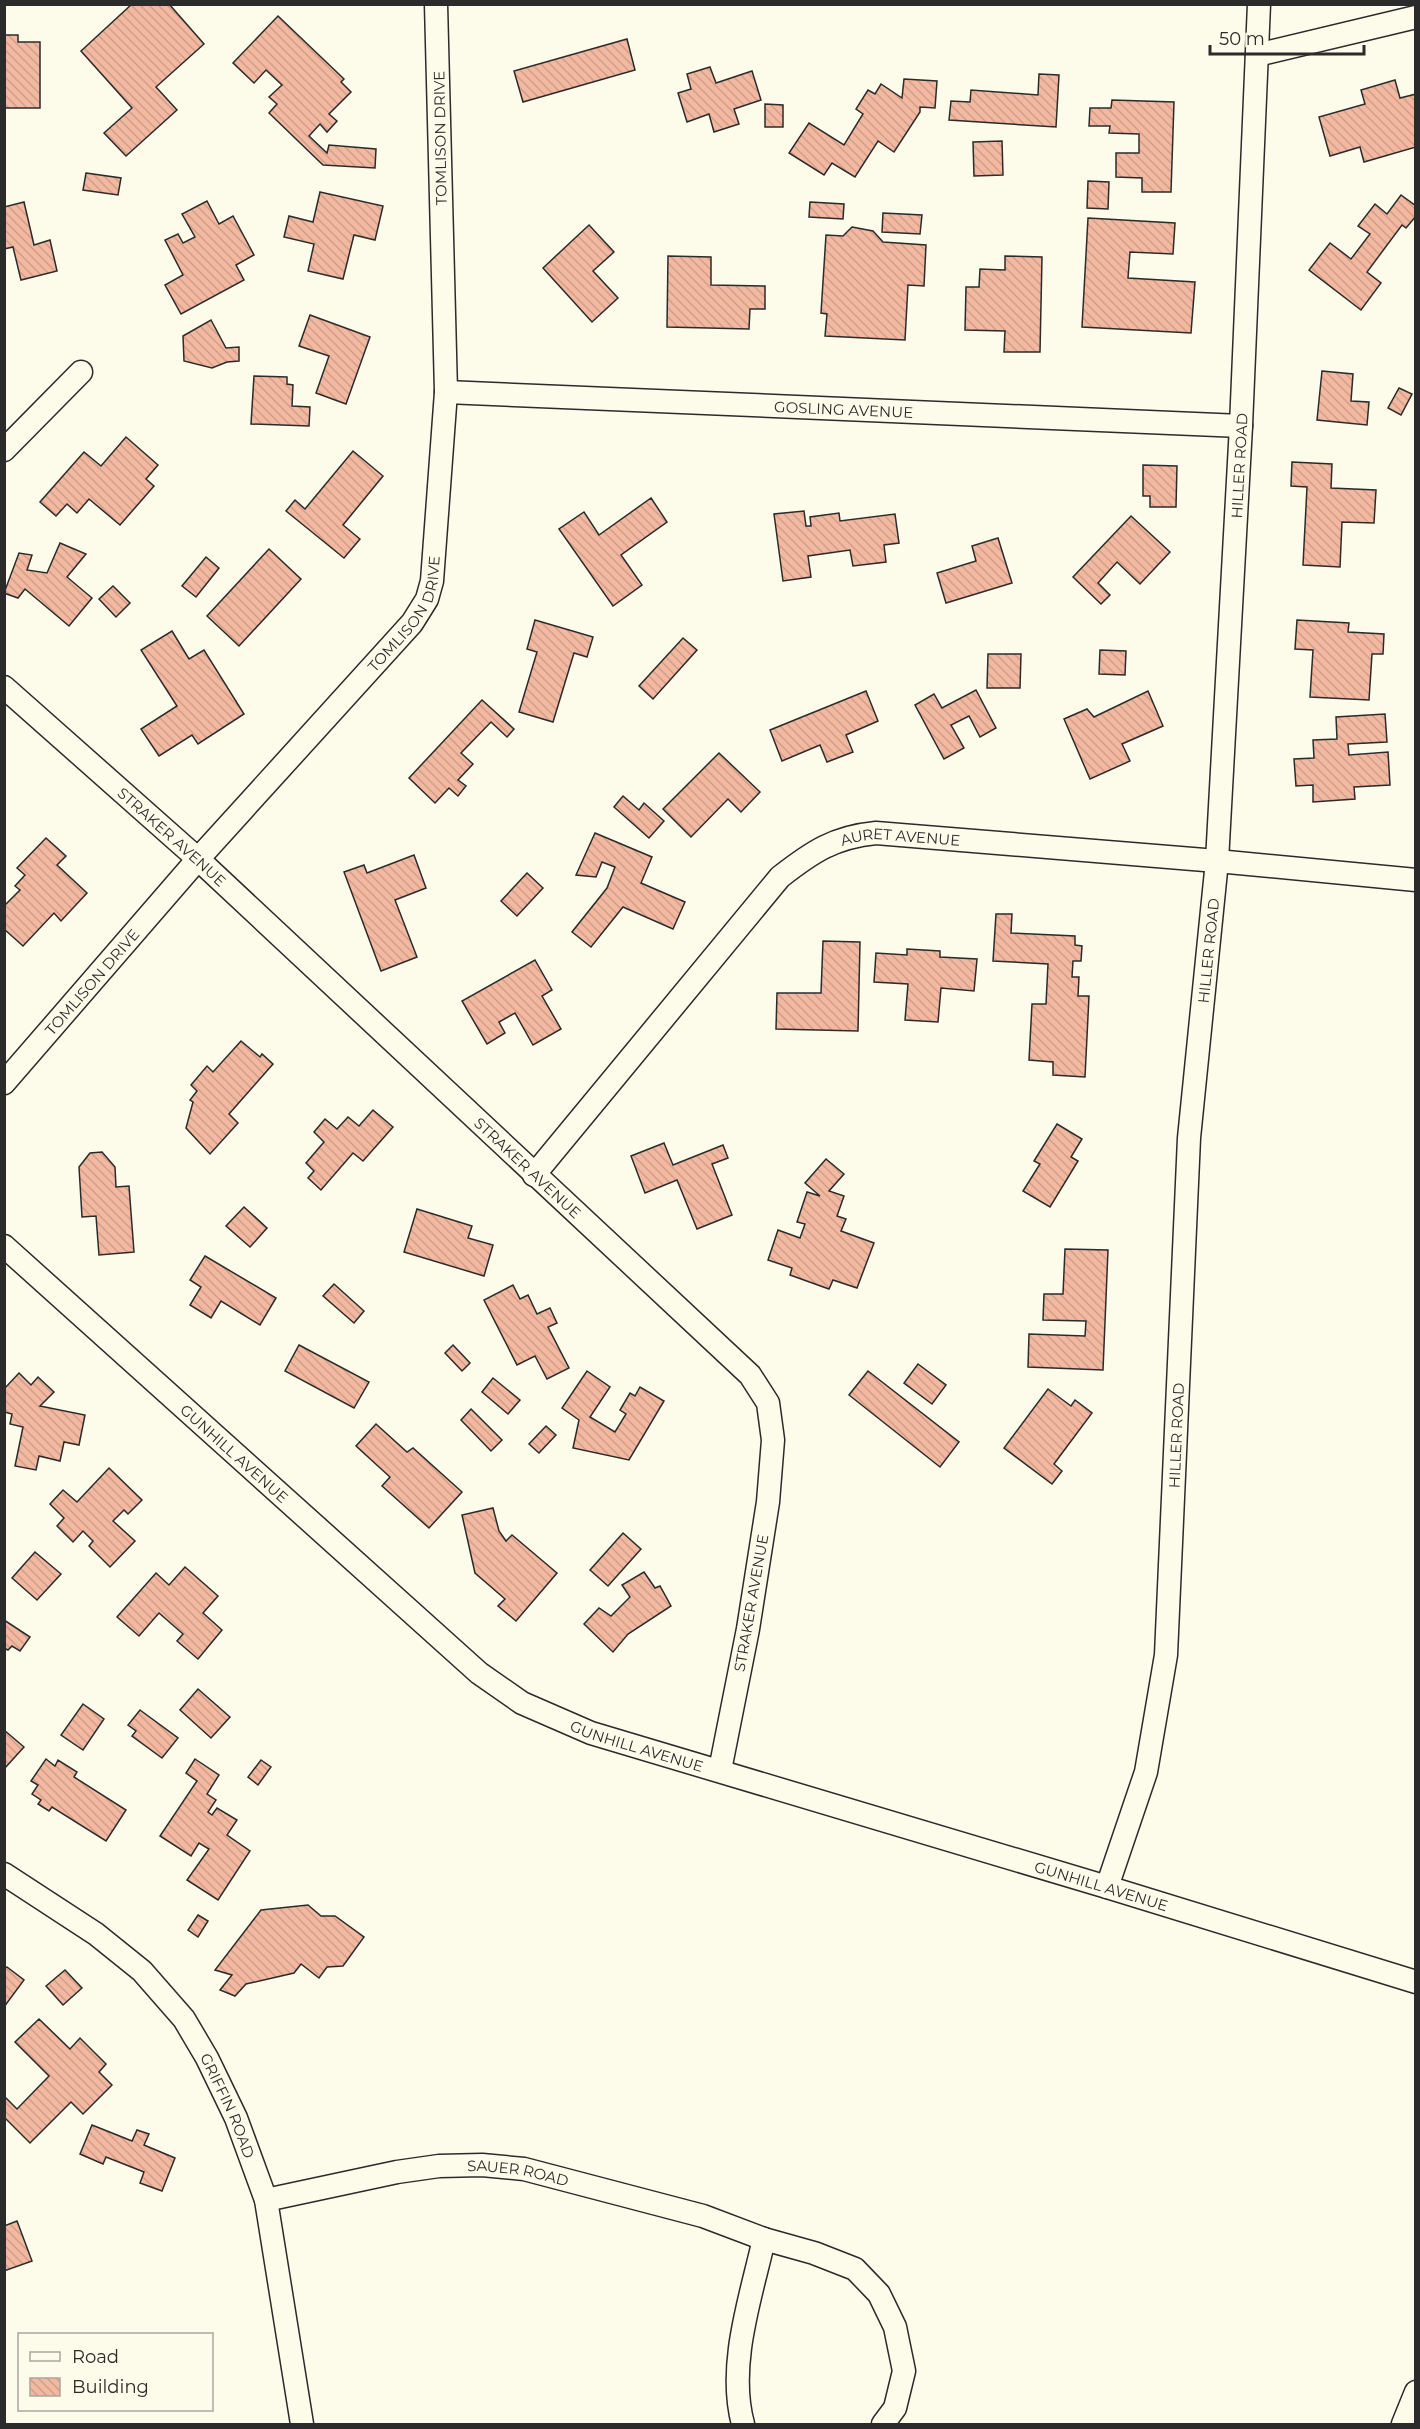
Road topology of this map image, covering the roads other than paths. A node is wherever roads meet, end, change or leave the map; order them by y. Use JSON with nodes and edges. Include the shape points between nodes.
{"nodes":[{"id":1,"x":436,"y":4,"type":"edge"},
{"id":2,"x":1259,"y":4,"type":"edge"},
{"id":3,"x":1416,"y":17,"type":"edge"},
{"id":4,"x":1257,"y":55,"type":"junction"},
{"id":5,"x":81,"y":372,"type":"dead end"},
{"id":6,"x":446,"y":392,"type":"junction"},
{"id":7,"x":1241,"y":426,"type":"junction"},
{"id":8,"x":4,"y":450,"type":"edge"},
{"id":9,"x":4,"y":687,"type":"edge"},
{"id":10,"x":198,"y":859,"type":"junction"},
{"id":11,"x":1217,"y":861,"type":"junction"},
{"id":12,"x":1416,"y":880,"type":"edge"},
{"id":13,"x":4,"y":1083,"type":"edge"},
{"id":14,"x":534,"y":1175,"type":"junction"},
{"id":15,"x":4,"y":1246,"type":"edge"},
{"id":16,"x":720,"y":1770,"type":"junction"},
{"id":17,"x":4,"y":1874,"type":"edge"},
{"id":18,"x":1107,"y":1887,"type":"junction"},
{"id":19,"x":1416,"y":1982,"type":"edge"},
{"id":20,"x":266,"y":2200,"type":"junction"},
{"id":21,"x":764,"y":2239,"type":"junction"},
{"id":22,"x":1416,"y":2392,"type":"edge"},
{"id":23,"x":302,"y":2424,"type":"edge"},
{"id":24,"x":743,"y":2424,"type":"edge"},
{"id":25,"x":884,"y":2424,"type":"edge"},
{"id":26,"x":1403,"y":2424,"type":"edge"}],
"edges":[{"from":1,"to":6,"type":"street","name":"TOMLISON DRIVE"},
{"from":2,"to":4,"type":"street","name":"HILLER ROAD"},
{"from":3,"to":4,"type":"street"},
{"from":4,"to":7,"type":"street","name":"HILLER ROAD"},
{"from":5,"to":8,"type":"street"},
{"from":6,"to":7,"type":"street","name":"GOSLING AVENUE"},
{"from":6,"to":10,"type":"street","name":"TOMLISON DRIVE","via":[[434,562],[427,599],[412,623]]},
{"from":7,"to":11,"type":"street","name":"HILLER ROAD"},
{"from":9,"to":10,"type":"street","name":"STRAKER AVENUE"},
{"from":10,"to":13,"type":"street","name":"TOMLISON DRIVE"},
{"from":10,"to":14,"type":"street","name":"STRAKER AVENUE"},
{"from":11,"to":12,"type":"street","name":"AURET AVENUE"},
{"from":11,"to":14,"type":"street","name":"AURET AVENUE","via":[[876,833],[850,836],[815,850],[780,877]]},
{"from":11,"to":18,"type":"street","name":"HILLER ROAD","via":[[1189,1138],[1166,1655],[1146,1772]]},
{"from":14,"to":16,"type":"street","name":"STRAKER AVENUE","via":[[750,1375],[768,1403],[773,1440],[768,1502]]},
{"from":15,"to":16,"type":"street","name":"GUNHILL AVENUE","via":[[479,1673],[555,1720]]},
{"from":16,"to":18,"type":"street","name":"GUNHILL AVENUE"},
{"from":17,"to":20,"type":"street","name":"GRIFFIN ROAD","via":[[96,1934],[142,1971],[184,2019],[236,2118]]},
{"from":18,"to":19,"type":"street","name":"GUNHILL AVENUE"},
{"from":20,"to":21,"type":"street","name":"SAUER ROAD","via":[[397,2172],[482,2165],[524,2169],[577,2181],[703,2216]]},
{"from":20,"to":23,"type":"street","name":"GRIFFIN ROAD"},
{"from":21,"to":24,"type":"street","via":[[739,2360],[737,2403]]},
{"from":21,"to":25,"type":"street","name":"SAUER ROAD","via":[[855,2269],[879,2295],[895,2326],[904,2371],[895,2408]]},
{"from":22,"to":26,"type":"street"}]}
